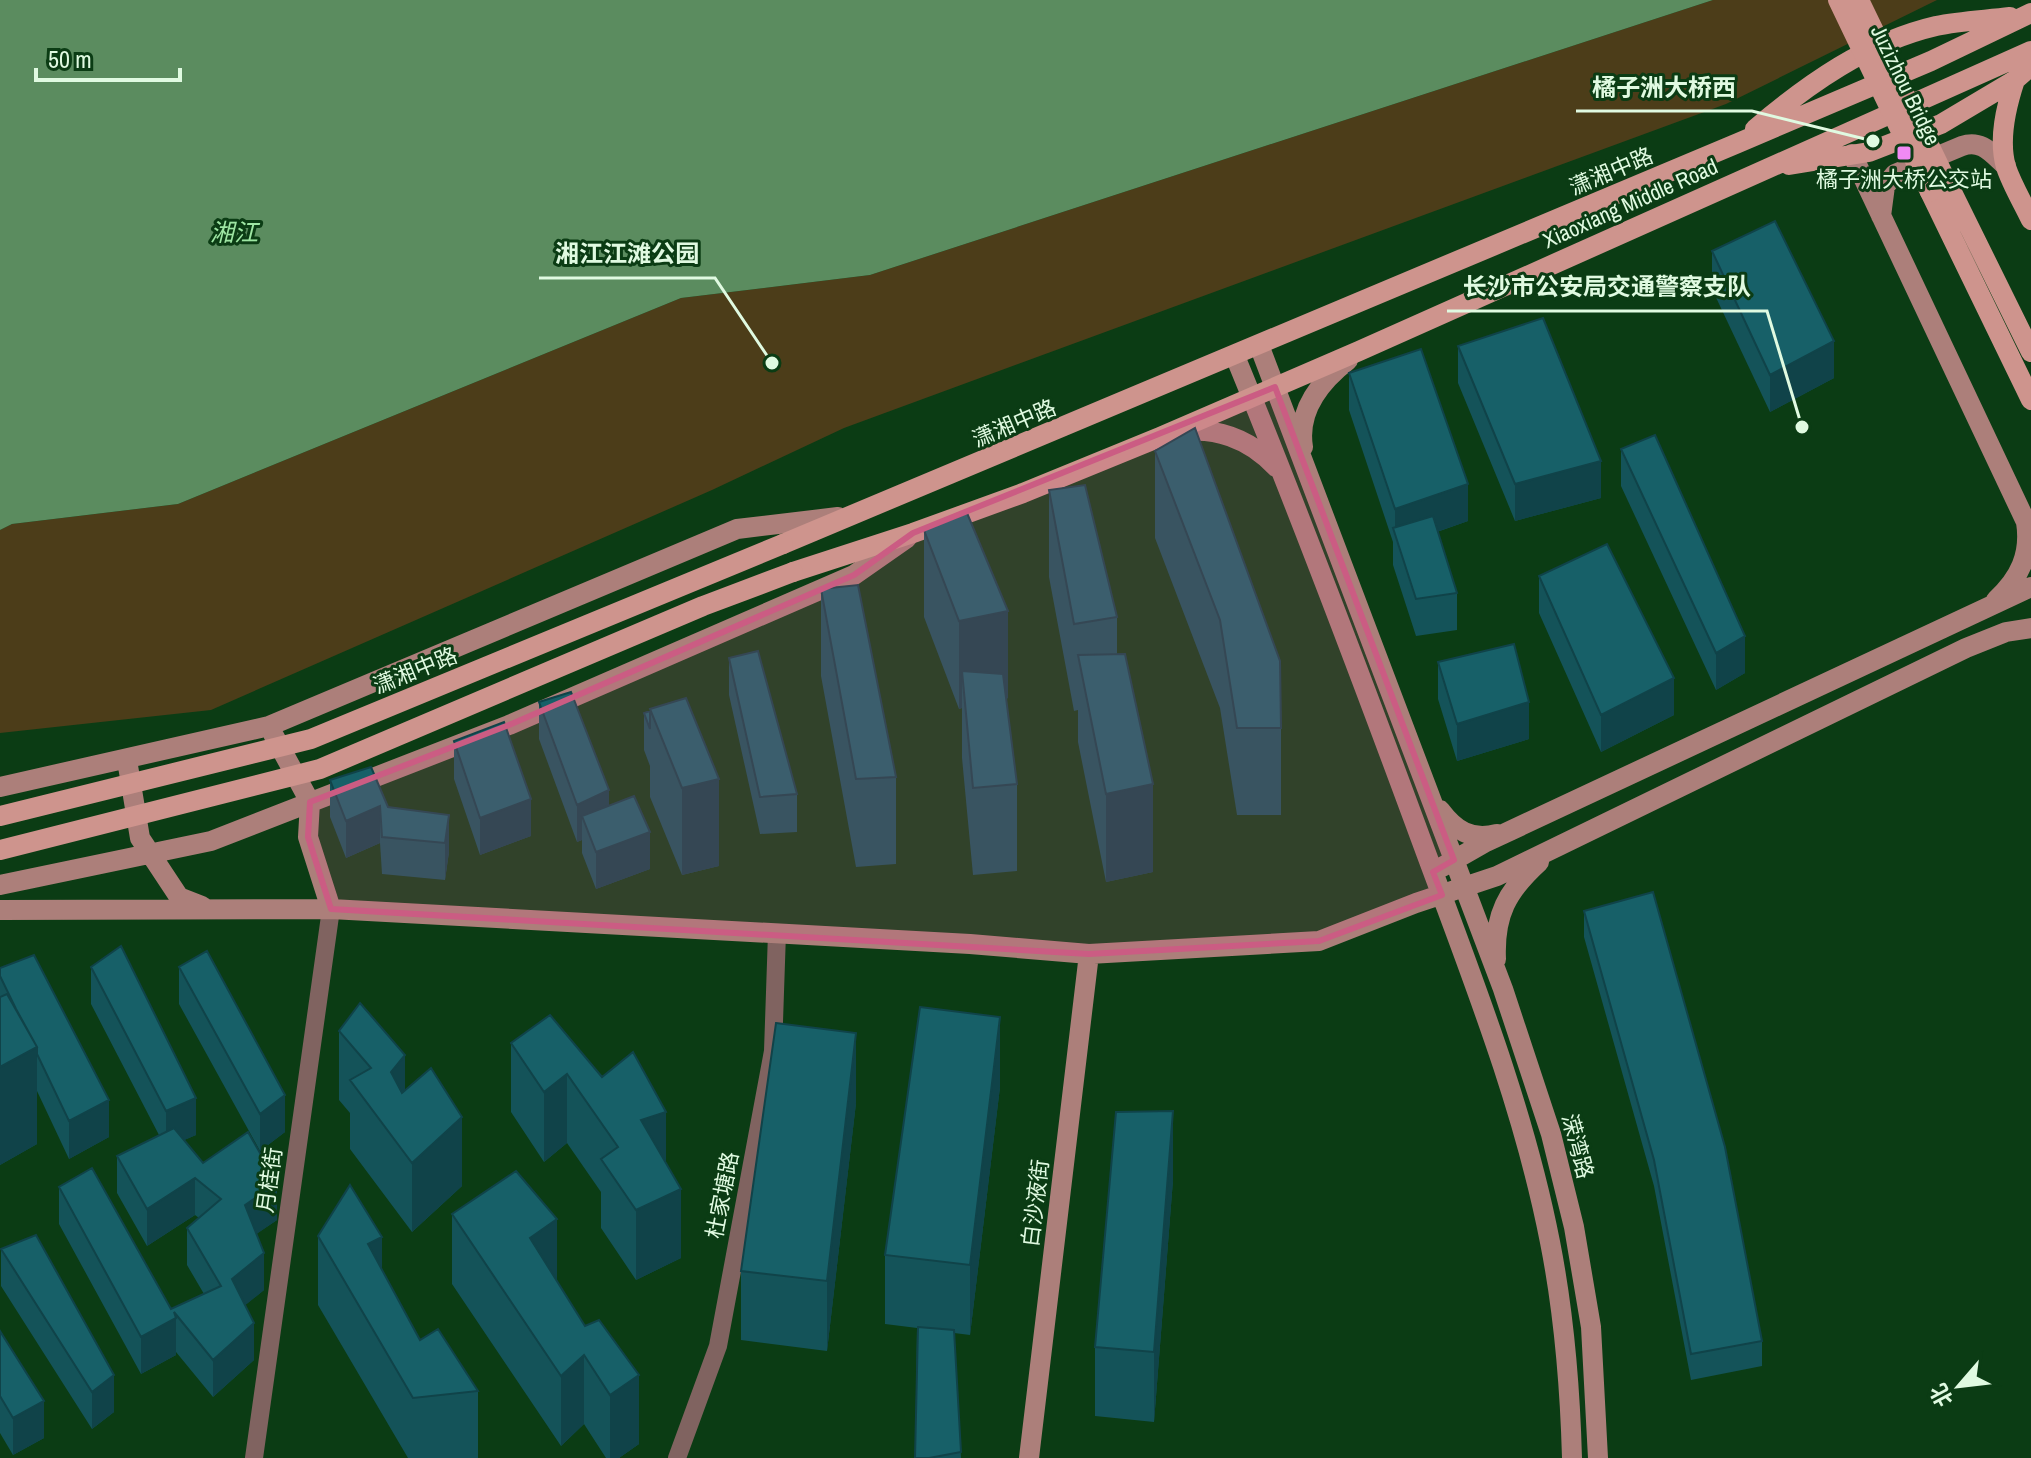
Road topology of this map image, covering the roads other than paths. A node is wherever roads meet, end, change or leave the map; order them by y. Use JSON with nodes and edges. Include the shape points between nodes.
{"nodes":[{"id":1,"x":1838,"y":0,"type":"edge"},
{"id":2,"x":1859,"y":0,"type":"edge"},
{"id":3,"x":2028,"y":14,"type":"edge"},
{"id":4,"x":2031,"y":51,"type":"edge"},
{"id":5,"x":2023,"y":73,"type":"edge"},
{"id":6,"x":1738,"y":143,"type":"junction"},
{"id":7,"x":1852,"y":154,"type":"junction"},
{"id":8,"x":2006,"y":166,"type":"junction"},
{"id":9,"x":1761,"y":170,"type":"junction"},
{"id":10,"x":1939,"y":187,"type":"junction"},
{"id":11,"x":1881,"y":216,"type":"junction"},
{"id":12,"x":2031,"y":220,"type":"edge"},
{"id":13,"x":1259,"y":345,"type":"junction"},
{"id":14,"x":1359,"y":351,"type":"junction"},
{"id":15,"x":2031,"y":352,"type":"edge"},
{"id":16,"x":1235,"y":356,"type":"junction"},
{"id":17,"x":1275,"y":387,"type":"junction"},
{"id":18,"x":1252,"y":397,"type":"junction"},
{"id":19,"x":2031,"y":400,"type":"edge"},
{"id":20,"x":1160,"y":437,"type":"junction"},
{"id":21,"x":1309,"y":478,"type":"junction"},
{"id":22,"x":1286,"y":483,"type":"junction"},
{"id":23,"x":854,"y":516,"type":"junction"},
{"id":24,"x":913,"y":533,"type":"junction"},
{"id":25,"x":2031,"y":587,"type":"edge"},
{"id":26,"x":1990,"y":607,"type":"junction"},
{"id":27,"x":2031,"y":628,"type":"edge"},
{"id":28,"x":269,"y":726,"type":"junction"},
{"id":29,"x":127,"y":758,"type":"junction"},
{"id":30,"x":0,"y":787,"type":"edge"},
{"id":31,"x":1430,"y":796,"type":"junction"},
{"id":32,"x":310,"y":802,"type":"junction"},
{"id":33,"x":0,"y":816,"type":"edge"},
{"id":34,"x":1516,"y":829,"type":"junction"},
{"id":35,"x":1554,"y":848,"type":"junction"},
{"id":36,"x":0,"y":850,"type":"edge"},
{"id":37,"x":150,"y":853,"type":"junction"},
{"id":38,"x":1454,"y":860,"type":"junction"},
{"id":39,"x":1433,"y":872,"type":"junction"},
{"id":40,"x":0,"y":885,"type":"edge"},
{"id":41,"x":1465,"y":888,"type":"junction"},
{"id":42,"x":1442,"y":895,"type":"junction"},
{"id":43,"x":209,"y":909,"type":"junction"},
{"id":44,"x":331,"y":909,"type":"junction"},
{"id":45,"x":0,"y":910,"type":"edge"},
{"id":46,"x":777,"y":933,"type":"junction"},
{"id":47,"x":1089,"y":954,"type":"junction"},
{"id":48,"x":1503,"y":989,"type":"junction"},
{"id":49,"x":254,"y":1458,"type":"edge"},
{"id":50,"x":677,"y":1458,"type":"edge"},
{"id":51,"x":1029,"y":1458,"type":"edge"},
{"id":52,"x":1572,"y":1458,"type":"edge"},
{"id":53,"x":1598,"y":1458,"type":"edge"}],
"edges":[{"from":1,"to":10,"type":"main road","name":"Juzizhou Bridge","bridge":true},
{"from":2,"to":10,"type":"main road","name":"Juzizhou Bridge","bridge":true},
{"from":3,"to":6,"type":"main road","name":"潇湘中路"},
{"from":3,"to":6,"type":"main road","via":[[1937,26],[1848,61],[1796,94]]},
{"from":4,"to":9,"type":"main road","name":"Xiaoxiang Middle Road"},
{"from":5,"to":7,"type":"main road","via":[[1941,124]]},
{"from":5,"to":8,"type":"main road","via":[[2003,128]]},
{"from":6,"to":13,"type":"main road","name":"潇湘中路"},
{"from":7,"to":9,"type":"main road"},
{"from":7,"to":11,"type":"main road"},
{"from":8,"to":11,"type":"main road","via":[[1982,145],[1962,146],[1895,174],[1885,186]]},
{"from":8,"to":12,"type":"main road"},
{"from":9,"to":14,"type":"main road","name":"Xiaoxiang Middle Road"},
{"from":10,"to":15,"type":"main road"},
{"from":10,"to":19,"type":"main road"},
{"from":11,"to":26,"type":"main road","via":[[2026,522],[2030,539],[2022,571]]},
{"from":13,"to":16,"type":"main road","name":"潇湘中路"},
{"from":13,"to":17,"type":"main road"},
{"from":14,"to":17,"type":"main road","name":"Xiaoxiang Middle Road"},
{"from":14,"to":21,"type":"main road","via":[[1329,374],[1305,414],[1301,437]]},
{"from":16,"to":18,"type":"main road"},
{"from":16,"to":23,"type":"main road","name":"潇湘中路"},
{"from":17,"to":18,"type":"main road","name":"Xiaoxiang Middle Road"},
{"from":17,"to":21,"type":"main road"},
{"from":18,"to":20,"type":"main road","name":"Xiaoxiang Middle Road"},
{"from":18,"to":22,"type":"main road"},
{"from":20,"to":22,"type":"main road","via":[[1204,430],[1227,435],[1264,454]]},
{"from":20,"to":24,"type":"main road"},
{"from":21,"to":31,"type":"main road","name":"溁湾路"},
{"from":22,"to":39,"type":"main road"},
{"from":23,"to":28,"type":"main road","via":[[737,529]]},
{"from":23,"to":33,"type":"main road","name":"潇湘中路","bridge":true,"via":[[311,739]]},
{"from":24,"to":32,"type":"main road","via":[[854,575],[509,725]]},
{"from":24,"to":36,"type":"main road","bridge":true,"via":[[703,606],[320,769]]},
{"from":25,"to":26,"type":"main road"},
{"from":26,"to":34,"type":"main road"},
{"from":27,"to":35,"type":"main road","via":[[1966,648]]},
{"from":28,"to":29,"type":"main road"},
{"from":28,"to":32,"type":"main road"},
{"from":29,"to":30,"type":"main road"},
{"from":29,"to":37,"type":"main road","via":[[140,838]]},
{"from":31,"to":34,"type":"main road","via":[[1465,835],[1479,838]]},
{"from":31,"to":38,"type":"main road","name":"溁湾路"},
{"from":32,"to":37,"type":"main road","via":[[211,841]]},
{"from":32,"to":44,"type":"main road","via":[[308,837]]},
{"from":34,"to":38,"type":"main road"},
{"from":35,"to":41,"type":"main road"},
{"from":35,"to":48,"type":"main road","via":[[1503,905],[1496,948]]},
{"from":37,"to":40,"type":"main road"},
{"from":37,"to":43,"type":"main road","via":[[179,897]]},
{"from":38,"to":39,"type":"main road"},
{"from":38,"to":41,"type":"main road","name":"溁湾路"},
{"from":39,"to":42,"type":"main road"},
{"from":41,"to":42,"type":"main road"},
{"from":41,"to":48,"type":"main road","name":"溁湾路"},
{"from":42,"to":47,"type":"main road","via":[[1319,941]]},
{"from":42,"to":52,"type":"main road","via":[[1506,1078],[1550,1242],[1570,1396]]},
{"from":43,"to":44,"type":"main road"},
{"from":43,"to":45,"type":"main road"},
{"from":44,"to":46,"type":"main road"},
{"from":44,"to":49,"type":"street","name":"月桂街"},
{"from":46,"to":47,"type":"main road"},
{"from":46,"to":50,"type":"street","name":"杜家塘路","via":[[773,1051],[718,1346]]},
{"from":47,"to":51,"type":"main road","name":"白沙液街"},
{"from":48,"to":53,"type":"main road","name":"溁湾路","via":[[1551,1134],[1574,1227],[1591,1327]]}]}
